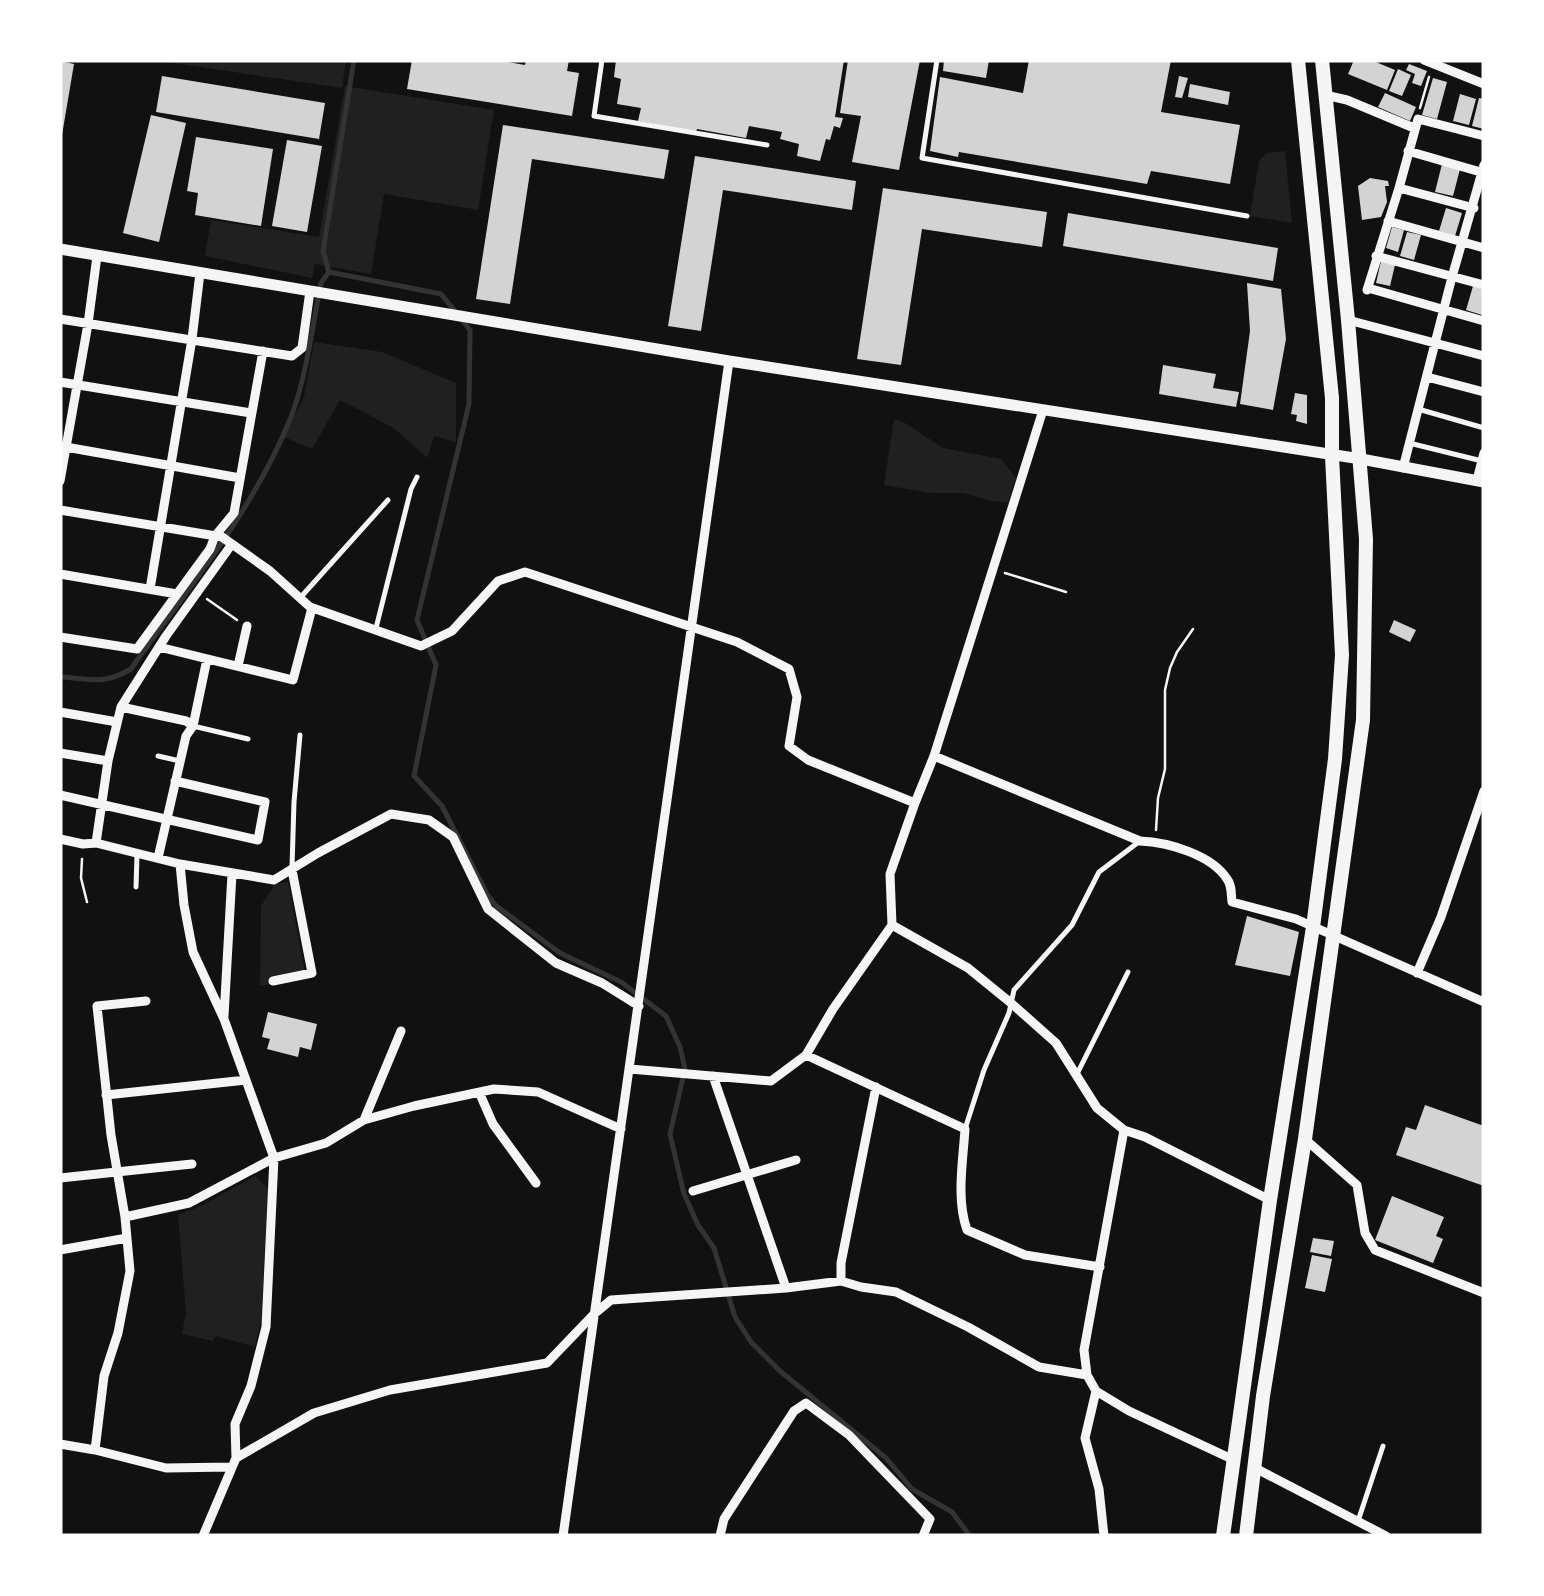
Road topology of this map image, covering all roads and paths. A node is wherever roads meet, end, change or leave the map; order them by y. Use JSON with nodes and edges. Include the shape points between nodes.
{"nodes":[{"id":1,"x":602,"y":60,"type":"edge"},
{"id":2,"x":938,"y":60,"type":"edge"},
{"id":3,"x":1298,"y":60,"type":"edge"},
{"id":4,"x":1322,"y":60,"type":"edge"},
{"id":5,"x":1427,"y":61,"type":"edge"},
{"id":6,"x":1484,"y":84,"type":"edge"},
{"id":7,"x":1325,"y":94,"type":"junction"},
{"id":8,"x":1416,"y":124,"type":"junction"},
{"id":9,"x":1484,"y":136,"type":"edge"},
{"id":10,"x":767,"y":144,"type":"dead end"},
{"id":11,"x":1408,"y":152,"type":"junction"},
{"id":12,"x":1483,"y":170,"type":"edge"},
{"id":13,"x":1398,"y":188,"type":"junction"},
{"id":14,"x":1479,"y":209,"type":"edge"},
{"id":15,"x":1247,"y":216,"type":"dead end"},
{"id":16,"x":1388,"y":221,"type":"junction"},
{"id":17,"x":1464,"y":242,"type":"junction"},
{"id":18,"x":1484,"y":248,"type":"edge"},
{"id":19,"x":60,"y":249,"type":"edge"},
{"id":20,"x":97,"y":256,"type":"junction"},
{"id":21,"x":1376,"y":256,"type":"junction"},
{"id":22,"x":200,"y":273,"type":"junction"},
{"id":23,"x":1452,"y":277,"type":"junction"},
{"id":24,"x":1484,"y":285,"type":"edge"},
{"id":25,"x":310,"y":290,"type":"junction"},
{"id":26,"x":1444,"y":310,"type":"junction"},
{"id":27,"x":60,"y":319,"type":"edge"},
{"id":28,"x":1348,"y":320,"type":"junction"},
{"id":29,"x":1484,"y":321,"type":"edge"},
{"id":30,"x":88,"y":324,"type":"junction"},
{"id":31,"x":192,"y":339,"type":"junction"},
{"id":32,"x":1435,"y":344,"type":"junction"},
{"id":33,"x":263,"y":351,"type":"junction"},
{"id":34,"x":1484,"y":356,"type":"edge"},
{"id":35,"x":729,"y":361,"type":"junction"},
{"id":36,"x":1427,"y":377,"type":"junction"},
{"id":37,"x":60,"y":382,"type":"edge"},
{"id":38,"x":77,"y":384,"type":"junction"},
{"id":39,"x":1484,"y":392,"type":"edge"},
{"id":40,"x":182,"y":401,"type":"junction"},
{"id":41,"x":1418,"y":409,"type":"junction"},
{"id":42,"x":1044,"y":410,"type":"junction"},
{"id":43,"x":252,"y":413,"type":"junction"},
{"id":44,"x":1484,"y":428,"type":"edge"},
{"id":45,"x":1410,"y":443,"type":"junction"},
{"id":46,"x":63,"y":446,"type":"edge"},
{"id":47,"x":1332,"y":456,"type":"junction"},
{"id":48,"x":1483,"y":457,"type":"edge"},
{"id":49,"x":1360,"y":459,"type":"junction"},
{"id":50,"x":172,"y":465,"type":"junction"},
{"id":51,"x":1403,"y":468,"type":"junction"},
{"id":52,"x":417,"y":477,"type":"dead end"},
{"id":53,"x":240,"y":478,"type":"junction"},
{"id":54,"x":60,"y":481,"type":"edge"},
{"id":55,"x":1480,"y":481,"type":"edge"},
{"id":56,"x":388,"y":500,"type":"dead end"},
{"id":57,"x":60,"y":510,"type":"edge"},
{"id":58,"x":162,"y":527,"type":"junction"},
{"id":59,"x":215,"y":536,"type":"junction"},
{"id":60,"x":232,"y":544,"type":"junction"},
{"id":61,"x":994,"y":569,"type":"junction"},
{"id":62,"x":60,"y":574,"type":"edge"},
{"id":63,"x":150,"y":589,"type":"junction"},
{"id":64,"x":197,"y":592,"type":"junction"},
{"id":65,"x":1066,"y":592,"type":"dead end"},
{"id":66,"x":177,"y":594,"type":"junction"},
{"id":67,"x":300,"y":598,"type":"junction"},
{"id":68,"x":312,"y":608,"type":"junction"},
{"id":69,"x":247,"y":626,"type":"joint"},
{"id":70,"x":692,"y":627,"type":"junction"},
{"id":71,"x":1193,"y":628,"type":"dead end"},
{"id":72,"x":376,"y":630,"type":"junction"},
{"id":73,"x":60,"y":637,"type":"edge"},
{"id":74,"x":159,"y":647,"type":"junction"},
{"id":75,"x":207,"y":659,"type":"junction"},
{"id":76,"x":238,"y":666,"type":"junction"},
{"id":77,"x":121,"y":708,"type":"junction"},
{"id":78,"x":60,"y":712,"type":"edge"},
{"id":79,"x":118,"y":722,"type":"junction"},
{"id":80,"x":193,"y":726,"type":"junction"},
{"id":81,"x":300,"y":736,"type":"dead end"},
{"id":82,"x":248,"y":739,"type":"dead end"},
{"id":83,"x":60,"y":753,"type":"edge"},
{"id":84,"x":158,"y":756,"type":"dead end"},
{"id":85,"x":934,"y":756,"type":"junction"},
{"id":86,"x":180,"y":761,"type":"junction"},
{"id":87,"x":108,"y":762,"type":"junction"},
{"id":88,"x":175,"y":782,"type":"junction"},
{"id":89,"x":1484,"y":792,"type":"edge"},
{"id":90,"x":60,"y":796,"type":"edge"},
{"id":91,"x":103,"y":804,"type":"junction"},
{"id":92,"x":916,"y":804,"type":"junction"},
{"id":93,"x":1481,"y":810,"type":"edge"},
{"id":94,"x":166,"y":818,"type":"junction"},
{"id":95,"x":60,"y":839,"type":"edge"},
{"id":96,"x":1140,"y":841,"type":"junction"},
{"id":97,"x":1156,"y":841,"type":"junction"},
{"id":98,"x":83,"y":844,"type":"junction"},
{"id":99,"x":96,"y":844,"type":"junction"},
{"id":100,"x":137,"y":854,"type":"junction"},
{"id":101,"x":158,"y":858,"type":"junction"},
{"id":102,"x":180,"y":864,"type":"junction"},
{"id":103,"x":292,"y":870,"type":"junction"},
{"id":104,"x":232,"y":874,"type":"junction"},
{"id":105,"x":136,"y":887,"type":"dead end"},
{"id":106,"x":87,"y":902,"type":"dead end"},
{"id":107,"x":892,"y":925,"type":"junction"},
{"id":108,"x":1313,"y":927,"type":"junction"},
{"id":109,"x":1334,"y":937,"type":"junction"},
{"id":110,"x":1128,"y":972,"type":"dead end"},
{"id":111,"x":1417,"y":973,"type":"junction"},
{"id":112,"x":273,"y":981,"type":"dead end"},
{"id":113,"x":146,"y":1001,"type":"dead end"},
{"id":114,"x":1484,"y":1002,"type":"edge"},
{"id":115,"x":1011,"y":1003,"type":"junction"},
{"id":116,"x":639,"y":1006,"type":"junction"},
{"id":117,"x":224,"y":1020,"type":"junction"},
{"id":118,"x":402,"y":1031,"type":"dead end"},
{"id":119,"x":806,"y":1055,"type":"junction"},
{"id":120,"x":630,"y":1069,"type":"junction"},
{"id":121,"x":713,"y":1076,"type":"junction"},
{"id":122,"x":1076,"y":1076,"type":"junction"},
{"id":123,"x":246,"y":1080,"type":"junction"},
{"id":124,"x":876,"y":1087,"type":"junction"},
{"id":125,"x":479,"y":1092,"type":"junction"},
{"id":126,"x":106,"y":1095,"type":"junction"},
{"id":127,"x":364,"y":1120,"type":"junction"},
{"id":128,"x":965,"y":1129,"type":"junction"},
{"id":129,"x":621,"y":1130,"type":"junction"},
{"id":130,"x":1124,"y":1130,"type":"junction"},
{"id":131,"x":1305,"y":1139,"type":"junction"},
{"id":132,"x":274,"y":1158,"type":"junction"},
{"id":133,"x":796,"y":1160,"type":"dead end"},
{"id":134,"x":192,"y":1164,"type":"dead end"},
{"id":135,"x":117,"y":1171,"type":"junction"},
{"id":136,"x":746,"y":1174,"type":"junction"},
{"id":137,"x":60,"y":1178,"type":"edge"},
{"id":138,"x":536,"y":1183,"type":"dead end"},
{"id":139,"x":693,"y":1191,"type":"dead end"},
{"id":140,"x":1270,"y":1200,"type":"junction"},
{"id":141,"x":125,"y":1217,"type":"junction"},
{"id":142,"x":127,"y":1238,"type":"junction"},
{"id":143,"x":60,"y":1250,"type":"edge"},
{"id":144,"x":1100,"y":1267,"type":"junction"},
{"id":145,"x":841,"y":1281,"type":"junction"},
{"id":146,"x":786,"y":1288,"type":"junction"},
{"id":147,"x":1484,"y":1293,"type":"edge"},
{"id":148,"x":594,"y":1314,"type":"junction"},
{"id":149,"x":1087,"y":1376,"type":"junction"},
{"id":150,"x":1096,"y":1391,"type":"junction"},
{"id":151,"x":60,"y":1444,"type":"edge"},
{"id":152,"x":1382,"y":1446,"type":"dead end"},
{"id":153,"x":95,"y":1450,"type":"junction"},
{"id":154,"x":1234,"y":1460,"type":"junction"},
{"id":155,"x":234,"y":1462,"type":"junction"},
{"id":156,"x":1255,"y":1468,"type":"junction"},
{"id":157,"x":1358,"y":1522,"type":"junction"},
{"id":158,"x":1381,"y":1535,"type":"edge"},
{"id":159,"x":203,"y":1536,"type":"edge"},
{"id":160,"x":564,"y":1536,"type":"edge"},
{"id":161,"x":720,"y":1536,"type":"edge"},
{"id":162,"x":923,"y":1536,"type":"edge"},
{"id":163,"x":1104,"y":1536,"type":"edge"},
{"id":164,"x":1224,"y":1536,"type":"edge"},
{"id":165,"x":1246,"y":1536,"type":"edge"}],
"edges":[{"from":1,"to":10,"type":"lane","via":[[594,116]]},
{"from":2,"to":15,"type":"lane","via":[[922,158]]},
{"from":3,"to":47,"type":"main road"},
{"from":4,"to":7,"type":"main road"},
{"from":5,"to":6,"type":"street"},
{"from":5,"to":8,"type":"path"},
{"from":7,"to":8,"type":"street"},
{"from":7,"to":28,"type":"main road"},
{"from":8,"to":9,"type":"street"},
{"from":8,"to":11,"type":"street"},
{"from":11,"to":12,"type":"street"},
{"from":11,"to":13,"type":"street"},
{"from":12,"to":14,"type":"street"},
{"from":13,"to":14,"type":"street"},
{"from":13,"to":16,"type":"street"},
{"from":14,"to":17,"type":"street"},
{"from":16,"to":17,"type":"street"},
{"from":16,"to":21,"type":"street"},
{"from":17,"to":18,"type":"street"},
{"from":17,"to":23,"type":"street"},
{"from":19,"to":20,"type":"street"},
{"from":20,"to":22,"type":"street"},
{"from":20,"to":30,"type":"street"},
{"from":21,"to":23,"type":"street"},
{"from":21,"to":26,"type":"street","via":[[1368,290]]},
{"from":22,"to":25,"type":"street"},
{"from":22,"to":31,"type":"street"},
{"from":23,"to":24,"type":"street"},
{"from":23,"to":26,"type":"street"},
{"from":25,"to":33,"type":"street","via":[[302,348],[292,356]]},
{"from":25,"to":35,"type":"street"},
{"from":26,"to":29,"type":"street"},
{"from":26,"to":32,"type":"street"},
{"from":27,"to":30,"type":"street"},
{"from":28,"to":32,"type":"street"},
{"from":28,"to":49,"type":"main road"},
{"from":30,"to":31,"type":"street"},
{"from":30,"to":38,"type":"street"},
{"from":31,"to":33,"type":"street"},
{"from":31,"to":40,"type":"street"},
{"from":32,"to":34,"type":"street"},
{"from":32,"to":36,"type":"street"},
{"from":33,"to":43,"type":"street"},
{"from":35,"to":42,"type":"street"},
{"from":35,"to":70,"type":"street"},
{"from":36,"to":39,"type":"street"},
{"from":36,"to":41,"type":"street"},
{"from":37,"to":38,"type":"street"},
{"from":38,"to":40,"type":"street"},
{"from":38,"to":46,"type":"street"},
{"from":40,"to":43,"type":"street"},
{"from":40,"to":50,"type":"street"},
{"from":41,"to":44,"type":"lane"},
{"from":41,"to":45,"type":"street"},
{"from":42,"to":47,"type":"street"},
{"from":42,"to":61,"type":"street"},
{"from":43,"to":53,"type":"street"},
{"from":45,"to":48,"type":"lane"},
{"from":45,"to":51,"type":"street"},
{"from":46,"to":50,"type":"street"},
{"from":46,"to":54,"type":"street"},
{"from":47,"to":49,"type":"street"},
{"from":47,"to":108,"type":"main road","via":[[1342,654]]},
{"from":48,"to":55,"type":"street"},
{"from":49,"to":51,"type":"street"},
{"from":49,"to":109,"type":"main road","via":[[1366,538],[1363,720]]},
{"from":50,"to":53,"type":"street"},
{"from":50,"to":58,"type":"street"},
{"from":51,"to":55,"type":"street"},
{"from":52,"to":72,"type":"lane"},
{"from":53,"to":59,"type":"street","via":[[234,513]]},
{"from":56,"to":67,"type":"lane"},
{"from":57,"to":58,"type":"street"},
{"from":58,"to":59,"type":"street"},
{"from":58,"to":63,"type":"street"},
{"from":59,"to":60,"type":"street"},
{"from":59,"to":66,"type":"street"},
{"from":60,"to":64,"type":"street"},
{"from":60,"to":67,"type":"street"},
{"from":61,"to":65,"type":"path"},
{"from":61,"to":85,"type":"street"},
{"from":62,"to":63,"type":"street"},
{"from":63,"to":66,"type":"street"},
{"from":64,"to":69,"type":"path"},
{"from":64,"to":74,"type":"street"},
{"from":66,"to":73,"type":"street","via":[[137,649]]},
{"from":67,"to":68,"type":"street"},
{"from":68,"to":72,"type":"street"},
{"from":68,"to":76,"type":"street","via":[[294,680]]},
{"from":69,"to":76,"type":"street"},
{"from":70,"to":72,"type":"street","via":[[525,572],[498,580],[452,632],[421,646]]},
{"from":70,"to":92,"type":"street","via":[[789,669],[797,697],[789,746]]},
{"from":70,"to":116,"type":"street"},
{"from":71,"to":97,"type":"path","via":[[1165,690]]},
{"from":74,"to":75,"type":"street"},
{"from":74,"to":77,"type":"street"},
{"from":75,"to":76,"type":"street"},
{"from":75,"to":80,"type":"street"},
{"from":77,"to":79,"type":"street"},
{"from":77,"to":80,"type":"street"},
{"from":78,"to":79,"type":"street"},
{"from":79,"to":87,"type":"street"},
{"from":80,"to":82,"type":"lane"},
{"from":80,"to":86,"type":"street"},
{"from":81,"to":103,"type":"lane"},
{"from":83,"to":87,"type":"street"},
{"from":84,"to":86,"type":"lane"},
{"from":85,"to":92,"type":"street"},
{"from":85,"to":96,"type":"street"},
{"from":86,"to":88,"type":"street"},
{"from":87,"to":91,"type":"street"},
{"from":88,"to":94,"type":"street"},
{"from":88,"to":94,"type":"street","via":[[266,798],[258,840]]},
{"from":89,"to":93,"type":"street"},
{"from":90,"to":91,"type":"street"},
{"from":91,"to":94,"type":"street"},
{"from":91,"to":99,"type":"street"},
{"from":92,"to":107,"type":"street","via":[[890,874]]},
{"from":93,"to":111,"type":"street"},
{"from":94,"to":101,"type":"street"},
{"from":95,"to":98,"type":"street"},
{"from":96,"to":97,"type":"street"},
{"from":96,"to":115,"type":"lane","via":[[1099,872],[1072,924],[1014,990]]},
{"from":97,"to":108,"type":"street","via":[[1210,860],[1230,881],[1232,902]]},
{"from":98,"to":99,"type":"street"},
{"from":98,"to":106,"type":"path"},
{"from":99,"to":100,"type":"street"},
{"from":100,"to":101,"type":"street"},
{"from":100,"to":105,"type":"lane"},
{"from":101,"to":102,"type":"street"},
{"from":102,"to":104,"type":"street"},
{"from":102,"to":117,"type":"street","via":[[194,952]]},
{"from":103,"to":104,"type":"street","via":[[274,880]]},
{"from":103,"to":112,"type":"street","via":[[312,973]]},
{"from":103,"to":116,"type":"street","via":[[391,814],[429,820],[453,836],[488,909],[556,963]]},
{"from":104,"to":117,"type":"street"},
{"from":107,"to":115,"type":"street","via":[[968,968]]},
{"from":107,"to":119,"type":"street"},
{"from":108,"to":109,"type":"street"},
{"from":108,"to":140,"type":"main road"},
{"from":109,"to":111,"type":"street"},
{"from":109,"to":131,"type":"main road"},
{"from":110,"to":122,"type":"lane"},
{"from":111,"to":114,"type":"street"},
{"from":113,"to":126,"type":"street","via":[[97,1006]]},
{"from":115,"to":122,"type":"street","via":[[1056,1043]]},
{"from":115,"to":128,"type":"lane"},
{"from":116,"to":120,"type":"street"},
{"from":117,"to":123,"type":"street"},
{"from":118,"to":127,"type":"street"},
{"from":119,"to":121,"type":"street","via":[[771,1081]]},
{"from":119,"to":124,"type":"street"},
{"from":120,"to":121,"type":"street"},
{"from":120,"to":129,"type":"street"},
{"from":121,"to":136,"type":"street"},
{"from":122,"to":130,"type":"street","via":[[1097,1108]]},
{"from":123,"to":126,"type":"street"},
{"from":123,"to":132,"type":"street"},
{"from":124,"to":128,"type":"street"},
{"from":124,"to":145,"type":"street"},
{"from":125,"to":127,"type":"street"},
{"from":125,"to":129,"type":"street","via":[[538,1092]]},
{"from":125,"to":138,"type":"street","via":[[493,1124]]},
{"from":126,"to":135,"type":"street"},
{"from":127,"to":132,"type":"street","via":[[326,1143]]},
{"from":128,"to":144,"type":"street","via":[[961,1184],[968,1230],[1025,1256]]},
{"from":129,"to":148,"type":"street"},
{"from":130,"to":140,"type":"street"},
{"from":130,"to":144,"type":"street"},
{"from":131,"to":147,"type":"street","via":[[1356,1185],[1365,1232],[1376,1250]]},
{"from":131,"to":156,"type":"main road"},
{"from":132,"to":141,"type":"street","via":[[189,1202]]},
{"from":132,"to":155,"type":"street","via":[[266,1326],[235,1424]]},
{"from":133,"to":136,"type":"street"},
{"from":134,"to":135,"type":"street"},
{"from":135,"to":137,"type":"street"},
{"from":135,"to":141,"type":"street"},
{"from":136,"to":139,"type":"street"},
{"from":136,"to":146,"type":"street"},
{"from":140,"to":154,"type":"main road"},
{"from":141,"to":142,"type":"street"},
{"from":142,"to":143,"type":"street"},
{"from":142,"to":153,"type":"street","via":[[130,1271],[104,1376]]},
{"from":144,"to":149,"type":"street","via":[[1084,1350]]},
{"from":145,"to":146,"type":"street"},
{"from":145,"to":149,"type":"street","via":[[896,1292],[1039,1368]]},
{"from":146,"to":148,"type":"street","via":[[611,1300]]},
{"from":148,"to":155,"type":"street","via":[[547,1362],[390,1390],[314,1413]]},
{"from":148,"to":160,"type":"street"},
{"from":149,"to":150,"type":"street"},
{"from":150,"to":154,"type":"street"},
{"from":150,"to":163,"type":"street","via":[[1084,1438]]},
{"from":151,"to":153,"type":"street"},
{"from":152,"to":157,"type":"lane"},
{"from":153,"to":155,"type":"street","via":[[166,1468]]},
{"from":154,"to":164,"type":"main road"},
{"from":155,"to":159,"type":"street"},
{"from":156,"to":157,"type":"street"},
{"from":156,"to":165,"type":"main road"},
{"from":157,"to":158,"type":"street"},
{"from":161,"to":162,"type":"street","via":[[724,1519],[794,1411],[806,1403],[849,1434],[930,1519]]}]}
